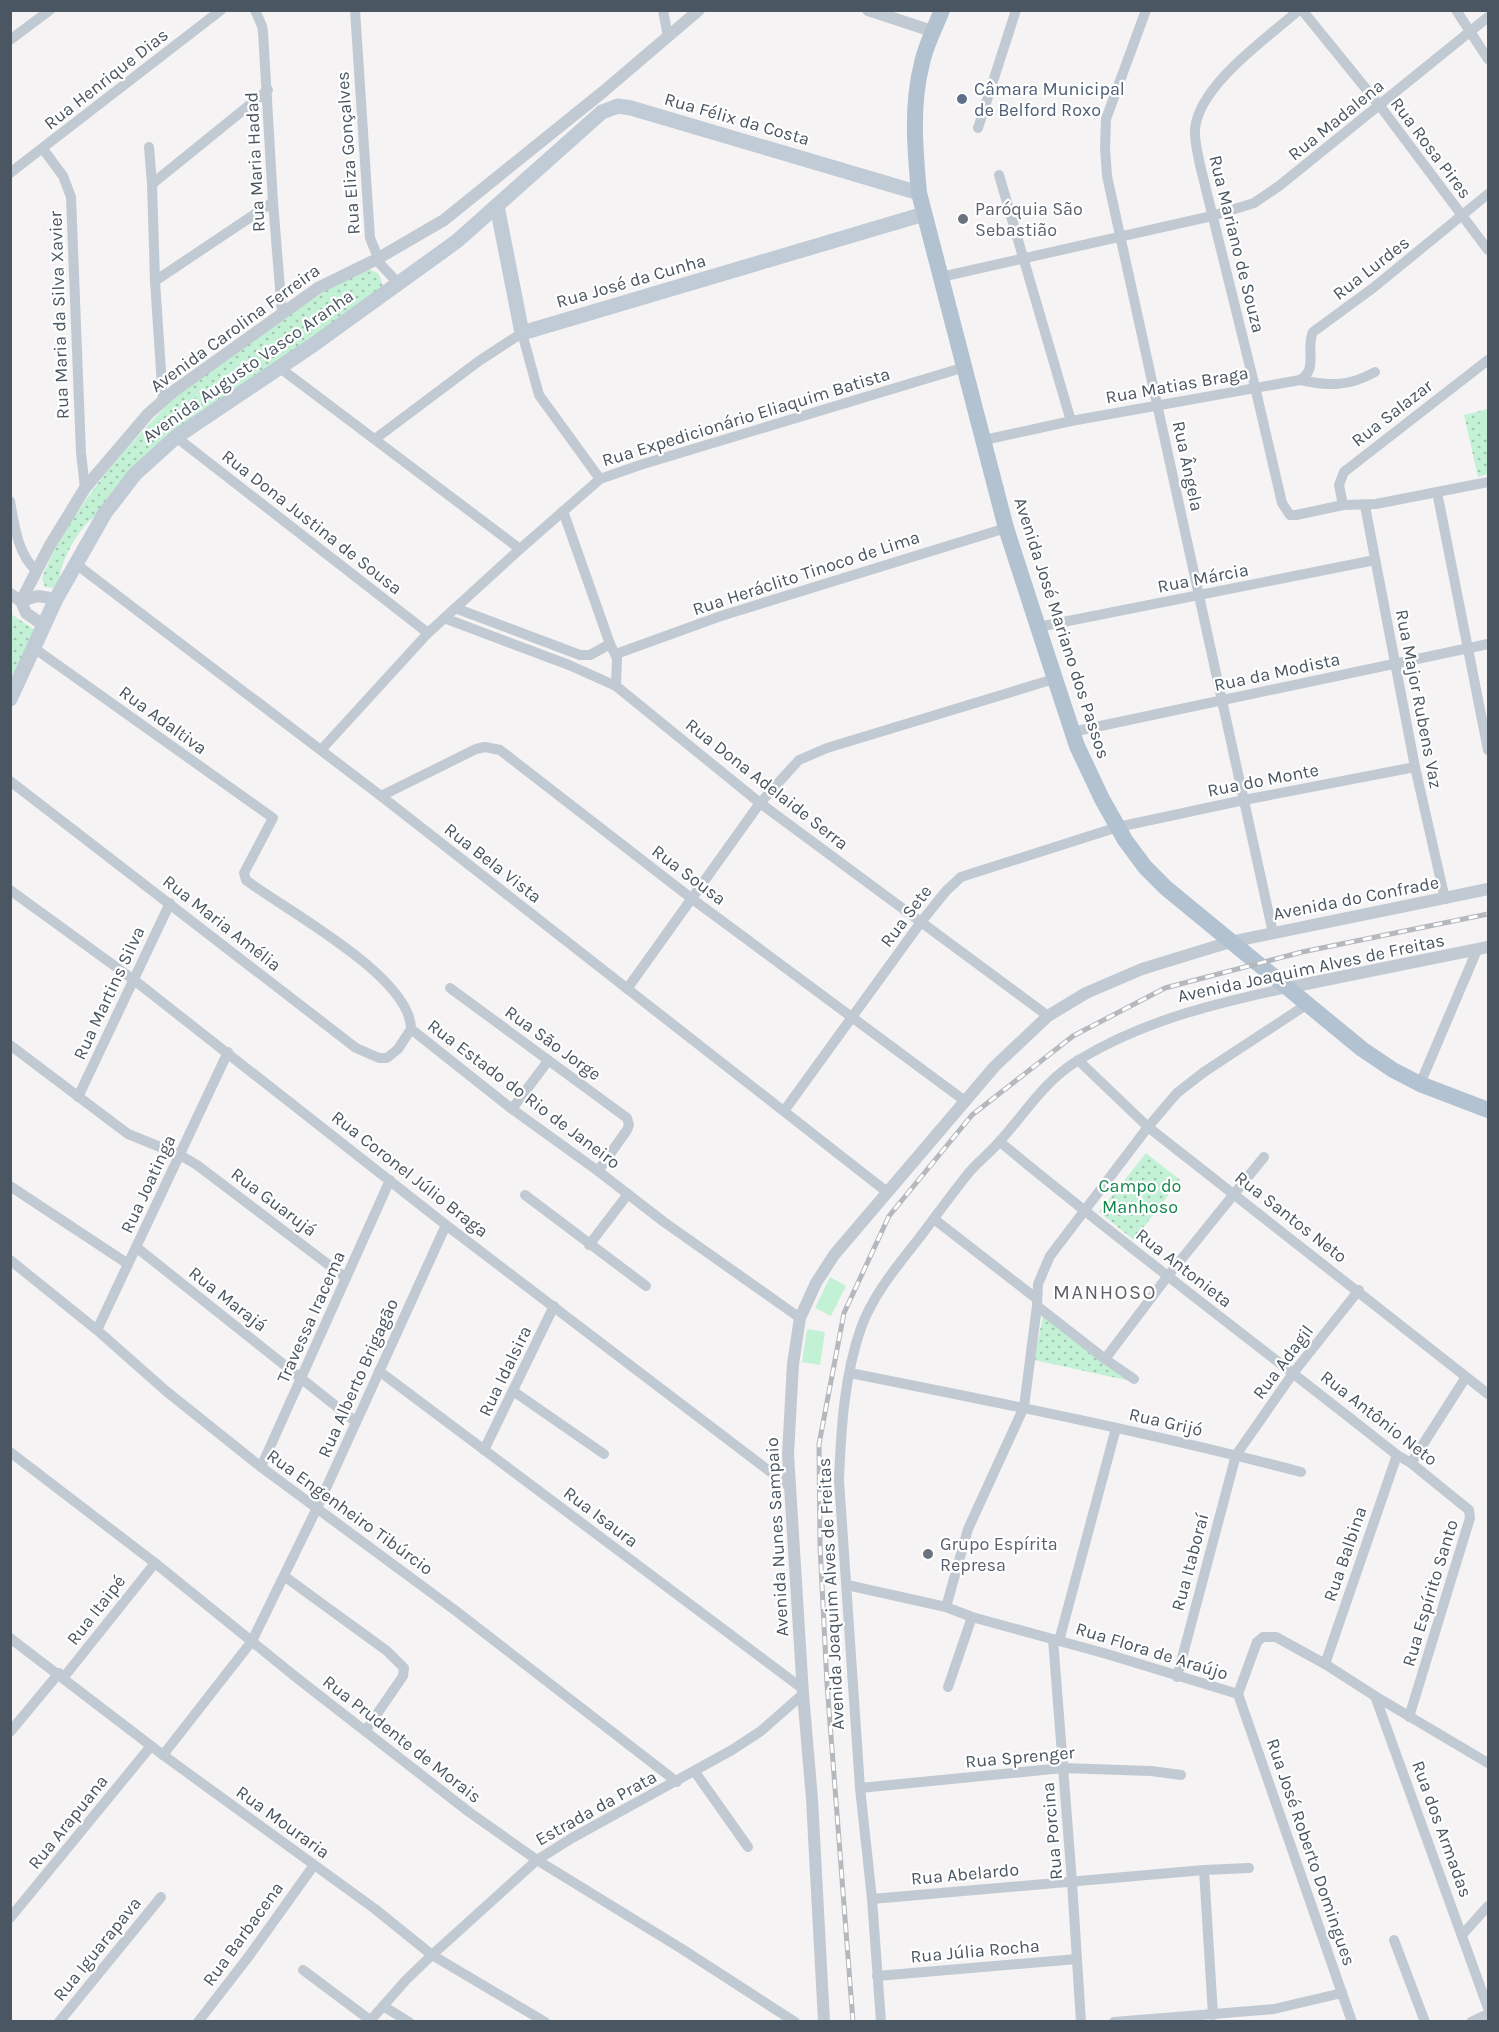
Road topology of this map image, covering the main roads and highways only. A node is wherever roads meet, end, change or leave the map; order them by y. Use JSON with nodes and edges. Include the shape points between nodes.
{"nodes":[{"id":1,"x":942,"y":10,"type":"edge"},
{"id":2,"x":557,"y":152,"type":"joint"},
{"id":3,"x":919,"y":193,"type":"junction"},
{"id":4,"x":497,"y":206,"type":"junction"},
{"id":5,"x":924,"y":214,"type":"junction"},
{"id":6,"x":10,"y":699,"type":"edge"},
{"id":7,"x":1488,"y":1110,"type":"edge"}],
"edges":[{"from":1,"to":3,"type":"main road","name":"Avenida José Mariano dos Passos","via":[[922,61],[915,104]]},
{"from":2,"to":3,"type":"main road","name":"Rua Félix da Costa","via":[[602,112],[618,106]]},
{"from":2,"to":4,"type":"main road","name":"Avenida Augusto Vasco Aranha"},
{"from":3,"to":5,"type":"main road","name":"Avenida José Mariano dos Passos"},
{"from":4,"to":5,"type":"main road","name":"Rua José da Cunha","via":[[522,333]]},
{"from":4,"to":6,"type":"main road","name":"Avenida Augusto Vasco Aranha","via":[[399,284],[153,456],[121,489],[76,564]]},
{"from":5,"to":7,"type":"main road","name":"Avenida José Mariano dos Passos","via":[[1006,528],[1072,732],[1088,772],[1118,827],[1156,878],[1377,1060],[1420,1084]]}]}
